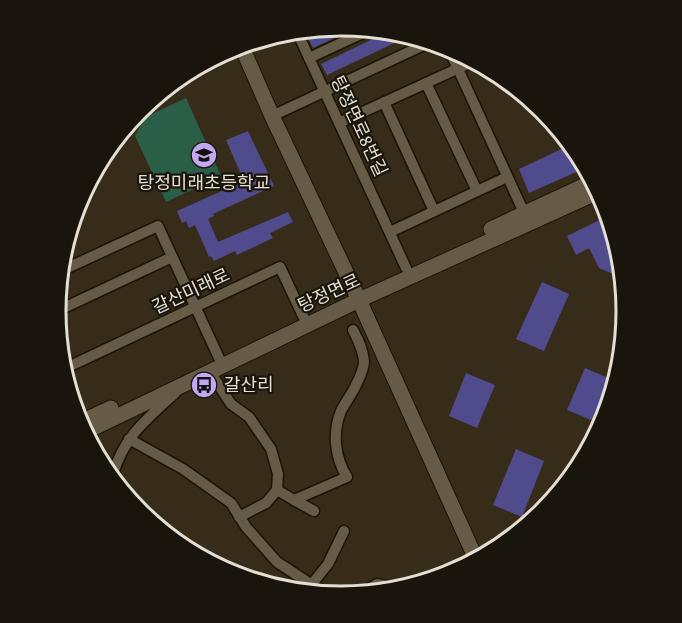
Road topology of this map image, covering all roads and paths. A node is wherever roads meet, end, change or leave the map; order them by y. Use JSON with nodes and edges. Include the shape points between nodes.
{"nodes":[{"id":1,"x":345,"y":36,"type":"edge"},
{"id":2,"x":300,"y":39,"type":"edge"},
{"id":3,"x":419,"y":47,"type":"edge"},
{"id":4,"x":245,"y":54,"type":"edge"},
{"id":5,"x":309,"y":58,"type":"junction"},
{"id":6,"x":454,"y":60,"type":"edge"},
{"id":7,"x":465,"y":65,"type":"edge"},
{"id":8,"x":458,"y":69,"type":"junction"},
{"id":9,"x":426,"y":83,"type":"junction"},
{"id":10,"x":324,"y":92,"type":"junction"},
{"id":11,"x":384,"y":102,"type":"junction"},
{"id":12,"x":272,"y":116,"type":"junction"},
{"id":13,"x":339,"y":123,"type":"junction"},
{"id":14,"x":507,"y":177,"type":"junction"},
{"id":15,"x":586,"y":185,"type":"edge"},
{"id":16,"x":477,"y":191,"type":"junction"},
{"id":17,"x":590,"y":195,"type":"edge"},
{"id":18,"x":434,"y":211,"type":"junction"},
{"id":19,"x":526,"y":218,"type":"junction"},
{"id":20,"x":390,"y":232,"type":"junction"},
{"id":21,"x":172,"y":257,"type":"junction"},
{"id":22,"x":70,"y":267,"type":"edge"},
{"id":23,"x":406,"y":268,"type":"junction"},
{"id":24,"x":357,"y":297,"type":"junction"},
{"id":25,"x":66,"y":307,"type":"edge"},
{"id":26,"x":196,"y":307,"type":"junction"},
{"id":27,"x":304,"y":318,"type":"junction"},
{"id":28,"x":353,"y":330,"type":"dead end"},
{"id":29,"x":219,"y":358,"type":"junction"},
{"id":30,"x":71,"y":366,"type":"edge"},
{"id":31,"x":210,"y":372,"type":"junction"},
{"id":32,"x":182,"y":381,"type":"junction"},
{"id":33,"x":130,"y":411,"type":"junction"},
{"id":34,"x":87,"y":420,"type":"edge"},
{"id":35,"x":141,"y":425,"type":"junction"},
{"id":36,"x":92,"y":428,"type":"edge"},
{"id":37,"x":129,"y":439,"type":"junction"},
{"id":38,"x":114,"y":468,"type":"edge"},
{"id":39,"x":277,"y":490,"type":"junction"},
{"id":40,"x":294,"y":500,"type":"junction"},
{"id":41,"x":314,"y":511,"type":"dead end"},
{"id":42,"x":239,"y":517,"type":"junction"},
{"id":43,"x":344,"y":531,"type":"dead end"},
{"id":44,"x":473,"y":553,"type":"edge"},
{"id":45,"x":312,"y":585,"type":"edge"},
{"id":46,"x":318,"y":586,"type":"edge"}],
"edges":[{"from":1,"to":5,"type":"street"},
{"from":2,"to":5,"type":"street","name":"탕정면로8번길"},
{"from":3,"to":10,"type":"street"},
{"from":4,"to":12,"type":"main road"},
{"from":5,"to":10,"type":"street","name":"탕정면로8번길"},
{"from":6,"to":8,"type":"street"},
{"from":7,"to":8,"type":"street"},
{"from":8,"to":9,"type":"street"},
{"from":8,"to":14,"type":"street"},
{"from":9,"to":11,"type":"street"},
{"from":9,"to":16,"type":"street"},
{"from":10,"to":12,"type":"street"},
{"from":10,"to":13,"type":"street","name":"탕정면로8번길"},
{"from":11,"to":13,"type":"street"},
{"from":11,"to":18,"type":"street","name":"탕정면로8번길"},
{"from":12,"to":24,"type":"main road"},
{"from":13,"to":20,"type":"street","name":"탕정면로8번길"},
{"from":14,"to":16,"type":"street"},
{"from":14,"to":19,"type":"street"},
{"from":15,"to":19,"type":"main road","name":"탕정면로"},
{"from":16,"to":18,"type":"street"},
{"from":17,"to":19,"type":"main road","name":"탕정면로"},
{"from":18,"to":20,"type":"street"},
{"from":19,"to":23,"type":"main road","name":"탕정면로"},
{"from":19,"to":24,"type":"main road","name":"탕정면로"},
{"from":20,"to":23,"type":"street","name":"탕정면로8번길"},
{"from":21,"to":22,"type":"street","via":[[158,226]]},
{"from":21,"to":25,"type":"street"},
{"from":21,"to":26,"type":"street"},
{"from":23,"to":24,"type":"main road","name":"탕정면로"},
{"from":24,"to":27,"type":"main road","name":"탕정면로"},
{"from":24,"to":31,"type":"main road","name":"탕정면로"},
{"from":24,"to":44,"type":"main road"},
{"from":26,"to":27,"type":"street","name":"갈산미래로","via":[[280,267]]},
{"from":26,"to":29,"type":"street"},
{"from":26,"to":30,"type":"street","name":"갈산미래로"},
{"from":27,"to":29,"type":"main road","name":"탕정면로"},
{"from":28,"to":40,"type":"street","via":[[364,363],[336,431],[339,464],[347,477]]},
{"from":29,"to":32,"type":"main road","name":"탕정면로"},
{"from":31,"to":32,"type":"main road","name":"탕정면로"},
{"from":31,"to":39,"type":"street","via":[[231,404],[249,417],[271,449],[278,474]]},
{"from":32,"to":33,"type":"main road"},
{"from":32,"to":34,"type":"main road"},
{"from":32,"to":35,"type":"street","name":"탕정면로"},
{"from":33,"to":35,"type":"street","via":[[141,415]]},
{"from":33,"to":36,"type":"main road"},
{"from":35,"to":37,"type":"street","name":"탕정면로"},
{"from":37,"to":38,"type":"street","name":"탕정면로"},
{"from":37,"to":42,"type":"street","via":[[183,469],[231,503]]},
{"from":39,"to":40,"type":"street"},
{"from":39,"to":42,"type":"street","via":[[266,503]]},
{"from":40,"to":41,"type":"street"},
{"from":42,"to":45,"type":"street","via":[[277,562]]},
{"from":43,"to":46,"type":"street"}]}
